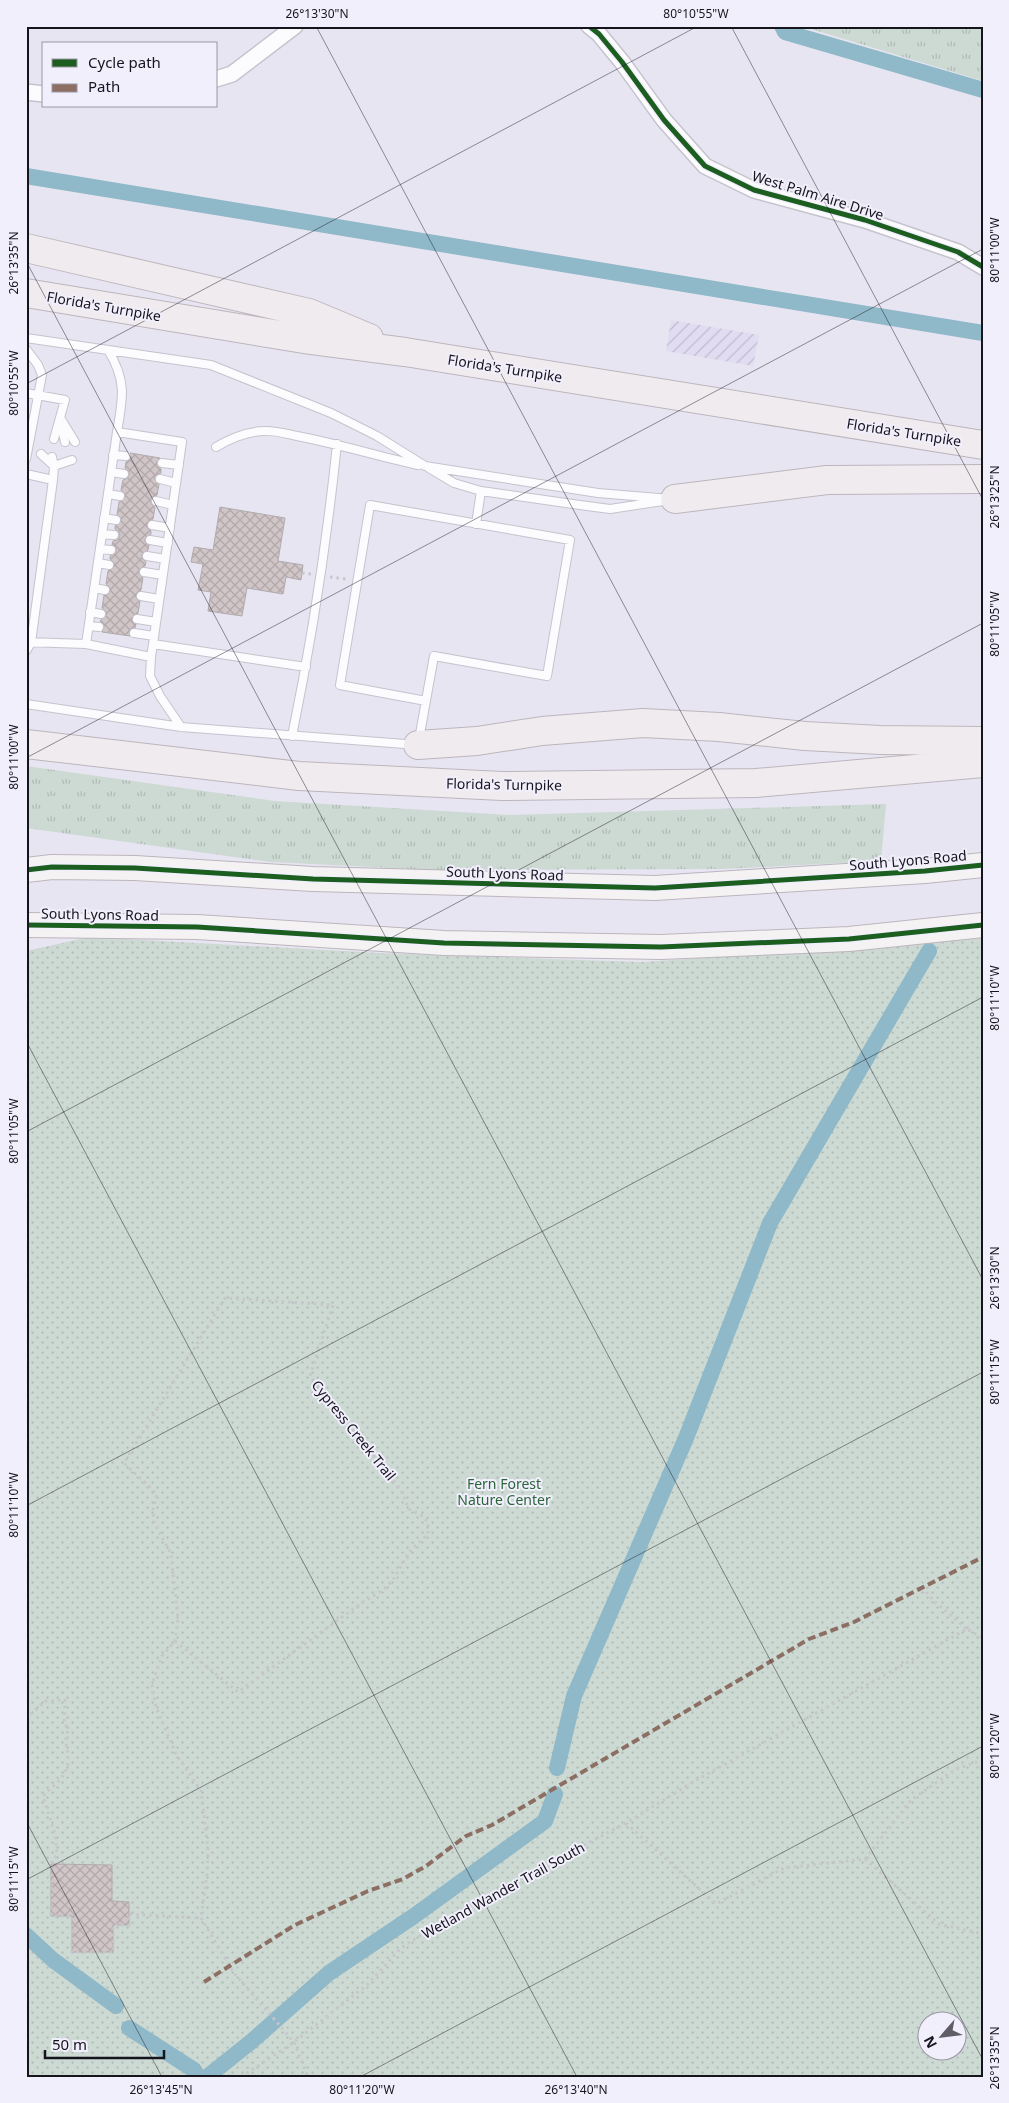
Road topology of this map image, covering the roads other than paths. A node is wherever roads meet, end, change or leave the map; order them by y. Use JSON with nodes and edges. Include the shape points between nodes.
{"nodes":[{"id":1,"x":295,"y":26,"type":"edge"},
{"id":2,"x":589,"y":26,"type":"edge"},
{"id":3,"x":218,"y":78,"type":"edge"},
{"id":4,"x":26,"y":92,"type":"edge"},
{"id":5,"x":42,"y":94,"type":"edge"},
{"id":6,"x":26,"y":248,"type":"edge"},
{"id":7,"x":983,"y":267,"type":"edge"},
{"id":8,"x":26,"y":292,"type":"edge"},
{"id":9,"x":26,"y":338,"type":"edge"},
{"id":10,"x":26,"y":349,"type":"edge"},
{"id":11,"x":108,"y":350,"type":"junction"},
{"id":12,"x":405,"y":352,"type":"junction"},
{"id":13,"x":26,"y":393,"type":"edge"},
{"id":14,"x":38,"y":395,"type":"junction"},
{"id":15,"x":60,"y":420,"type":"junction"},
{"id":16,"x":117,"y":432,"type":"junction"},
{"id":17,"x":54,"y":439,"type":"dead end"},
{"id":18,"x":64,"y":442,"type":"dead end"},
{"id":19,"x":75,"y":442,"type":"dead end"},
{"id":20,"x":337,"y":444,"type":"junction"},
{"id":21,"x":983,"y":445,"type":"edge"},
{"id":22,"x":216,"y":447,"type":"dead end"},
{"id":23,"x":41,"y":454,"type":"dead end"},
{"id":24,"x":113,"y":455,"type":"junction"},
{"id":25,"x":126,"y":456,"type":"dead end"},
{"id":26,"x":52,"y":457,"type":"dead end"},
{"id":27,"x":26,"y":459,"type":"edge"},
{"id":28,"x":62,"y":459,"type":"dead end"},
{"id":29,"x":72,"y":460,"type":"dead end"},
{"id":30,"x":162,"y":463,"type":"dead end"},
{"id":31,"x":179,"y":465,"type":"junction"},
{"id":32,"x":54,"y":466,"type":"junction"},
{"id":33,"x":425,"y":466,"type":"junction"},
{"id":34,"x":111,"y":472,"type":"junction"},
{"id":35,"x":26,"y":474,"type":"edge"},
{"id":36,"x":124,"y":474,"type":"dead end"},
{"id":37,"x":983,"y":478,"type":"edge"},
{"id":38,"x":160,"y":479,"type":"dead end"},
{"id":39,"x":53,"y":480,"type":"junction"},
{"id":40,"x":176,"y":483,"type":"junction"},
{"id":41,"x":481,"y":491,"type":"junction"},
{"id":42,"x":108,"y":494,"type":"junction"},
{"id":43,"x":120,"y":496,"type":"dead end"},
{"id":44,"x":675,"y":499,"type":"junction"},
{"id":45,"x":156,"y":501,"type":"dead end"},
{"id":46,"x":173,"y":506,"type":"junction"},
{"id":47,"x":104,"y":518,"type":"junction"},
{"id":48,"x":116,"y":520,"type":"dead end"},
{"id":49,"x":476,"y":524,"type":"junction"},
{"id":50,"x":152,"y":525,"type":"dead end"},
{"id":51,"x":170,"y":528,"type":"junction"},
{"id":52,"x":102,"y":534,"type":"junction"},
{"id":53,"x":114,"y":535,"type":"dead end"},
{"id":54,"x":150,"y":540,"type":"dead end"},
{"id":55,"x":168,"y":543,"type":"junction"},
{"id":56,"x":100,"y":549,"type":"junction"},
{"id":57,"x":111,"y":550,"type":"dead end"},
{"id":58,"x":147,"y":556,"type":"dead end"},
{"id":59,"x":165,"y":559,"type":"junction"},
{"id":60,"x":98,"y":563,"type":"junction"},
{"id":61,"x":109,"y":565,"type":"dead end"},
{"id":62,"x":144,"y":572,"type":"dead end"},
{"id":63,"x":163,"y":575,"type":"junction"},
{"id":64,"x":94,"y":588,"type":"junction"},
{"id":65,"x":105,"y":590,"type":"dead end"},
{"id":66,"x":140,"y":596,"type":"dead end"},
{"id":67,"x":159,"y":600,"type":"junction"},
{"id":68,"x":90,"y":612,"type":"junction"},
{"id":69,"x":101,"y":614,"type":"dead end"},
{"id":70,"x":137,"y":619,"type":"dead end"},
{"id":71,"x":156,"y":622,"type":"junction"},
{"id":72,"x":88,"y":626,"type":"junction"},
{"id":73,"x":99,"y":627,"type":"dead end"},
{"id":74,"x":134,"y":633,"type":"dead end"},
{"id":75,"x":154,"y":640,"type":"junction"},
{"id":76,"x":28,"y":642,"type":"edge"},
{"id":77,"x":86,"y":644,"type":"junction"},
{"id":78,"x":26,"y":652,"type":"edge"},
{"id":79,"x":151,"y":657,"type":"junction"},
{"id":80,"x":306,"y":667,"type":"junction"},
{"id":81,"x":426,"y":701,"type":"junction"},
{"id":82,"x":26,"y":704,"type":"edge"},
{"id":83,"x":180,"y":727,"type":"junction"},
{"id":84,"x":292,"y":736,"type":"junction"},
{"id":85,"x":983,"y":741,"type":"edge"},
{"id":86,"x":26,"y":744,"type":"edge"},
{"id":87,"x":418,"y":744,"type":"junction"},
{"id":88,"x":983,"y":763,"type":"edge"},
{"id":89,"x":983,"y":865,"type":"edge"},
{"id":90,"x":26,"y":870,"type":"edge"},
{"id":91,"x":26,"y":925,"type":"edge"},
{"id":92,"x":983,"y":925,"type":"edge"}],
"edges":[{"from":1,"to":3,"type":"street","via":[[232,74]]},
{"from":2,"to":7,"type":"street","name":"West Palm Aire Drive","via":[[599,34],[664,120],[705,166],[754,190],[865,220],[958,252]]},
{"from":4,"to":5,"type":"street"},
{"from":6,"to":12,"type":"highway","via":[[308,314]]},
{"from":8,"to":12,"type":"highway","name":"Florida's Turnpike","via":[[304,339]]},
{"from":9,"to":11,"type":"lane"},
{"from":10,"to":14,"type":"lane","via":[[42,375]]},
{"from":11,"to":16,"type":"lane","via":[[118,366],[122,381]]},
{"from":11,"to":33,"type":"lane","via":[[211,365],[330,413],[377,436]]},
{"from":12,"to":21,"type":"highway","name":"Florida's Turnpike"},
{"from":13,"to":14,"type":"lane"},
{"from":14,"to":15,"type":"lane","via":[[65,400]]},
{"from":14,"to":27,"type":"lane"},
{"from":15,"to":17,"type":"lane"},
{"from":15,"to":18,"type":"lane"},
{"from":15,"to":19,"type":"lane"},
{"from":16,"to":24,"type":"lane"},
{"from":16,"to":31,"type":"lane","via":[[182,442]]},
{"from":20,"to":22,"type":"lane","via":[[265,431],[240,435]]},
{"from":20,"to":33,"type":"lane"},
{"from":20,"to":80,"type":"lane"},
{"from":23,"to":32,"type":"lane"},
{"from":24,"to":25,"type":"lane"},
{"from":24,"to":34,"type":"lane"},
{"from":26,"to":32,"type":"lane"},
{"from":28,"to":32,"type":"lane"},
{"from":29,"to":32,"type":"lane"},
{"from":30,"to":31,"type":"lane"},
{"from":31,"to":40,"type":"lane"},
{"from":32,"to":39,"type":"lane"},
{"from":33,"to":41,"type":"lane","via":[[454,483]]},
{"from":33,"to":44,"type":"lane","via":[[598,493]]},
{"from":34,"to":36,"type":"lane"},
{"from":34,"to":42,"type":"lane"},
{"from":35,"to":39,"type":"lane"},
{"from":37,"to":44,"type":"highway","via":[[827,480]]},
{"from":38,"to":40,"type":"lane"},
{"from":39,"to":76,"type":"lane"},
{"from":40,"to":46,"type":"lane"},
{"from":41,"to":44,"type":"lane","via":[[610,509]]},
{"from":41,"to":49,"type":"lane"},
{"from":42,"to":43,"type":"lane"},
{"from":42,"to":47,"type":"lane"},
{"from":45,"to":46,"type":"lane"},
{"from":46,"to":51,"type":"lane"},
{"from":47,"to":48,"type":"lane"},
{"from":47,"to":52,"type":"lane"},
{"from":49,"to":81,"type":"lane","via":[[370,505],[340,685]]},
{"from":49,"to":81,"type":"lane","via":[[570,540],[547,676],[434,656]]},
{"from":50,"to":51,"type":"lane"},
{"from":51,"to":55,"type":"lane"},
{"from":52,"to":53,"type":"lane"},
{"from":52,"to":56,"type":"lane"},
{"from":54,"to":55,"type":"lane"},
{"from":55,"to":59,"type":"lane"},
{"from":56,"to":57,"type":"lane"},
{"from":56,"to":60,"type":"lane"},
{"from":58,"to":59,"type":"lane"},
{"from":59,"to":63,"type":"lane"},
{"from":60,"to":61,"type":"lane"},
{"from":60,"to":64,"type":"lane"},
{"from":62,"to":63,"type":"lane"},
{"from":63,"to":67,"type":"lane"},
{"from":64,"to":65,"type":"lane"},
{"from":64,"to":68,"type":"lane"},
{"from":66,"to":67,"type":"lane"},
{"from":67,"to":71,"type":"lane"},
{"from":68,"to":69,"type":"lane"},
{"from":68,"to":72,"type":"lane"},
{"from":70,"to":71,"type":"lane"},
{"from":71,"to":75,"type":"lane"},
{"from":72,"to":73,"type":"lane"},
{"from":72,"to":77,"type":"lane"},
{"from":74,"to":75,"type":"lane"},
{"from":75,"to":79,"type":"lane"},
{"from":75,"to":80,"type":"lane"},
{"from":76,"to":77,"type":"lane"},
{"from":76,"to":78,"type":"lane"},
{"from":77,"to":79,"type":"lane"},
{"from":79,"to":83,"type":"lane","via":[[150,676]]},
{"from":80,"to":84,"type":"lane"},
{"from":81,"to":87,"type":"lane"},
{"from":82,"to":83,"type":"lane"},
{"from":83,"to":84,"type":"lane"},
{"from":84,"to":87,"type":"lane"},
{"from":85,"to":87,"type":"highway","via":[[804,736],[643,723]]},
{"from":86,"to":88,"type":"highway","name":"Florida's Turnpike","via":[[299,776],[502,786],[756,783]]},
{"from":89,"to":90,"type":"main road","name":"South Lyons Road","via":[[655,888],[313,880],[135,868],[52,867]]},
{"from":91,"to":92,"type":"main road","name":"South Lyons Road","via":[[196,927],[444,943],[661,947],[849,939]]}]}
